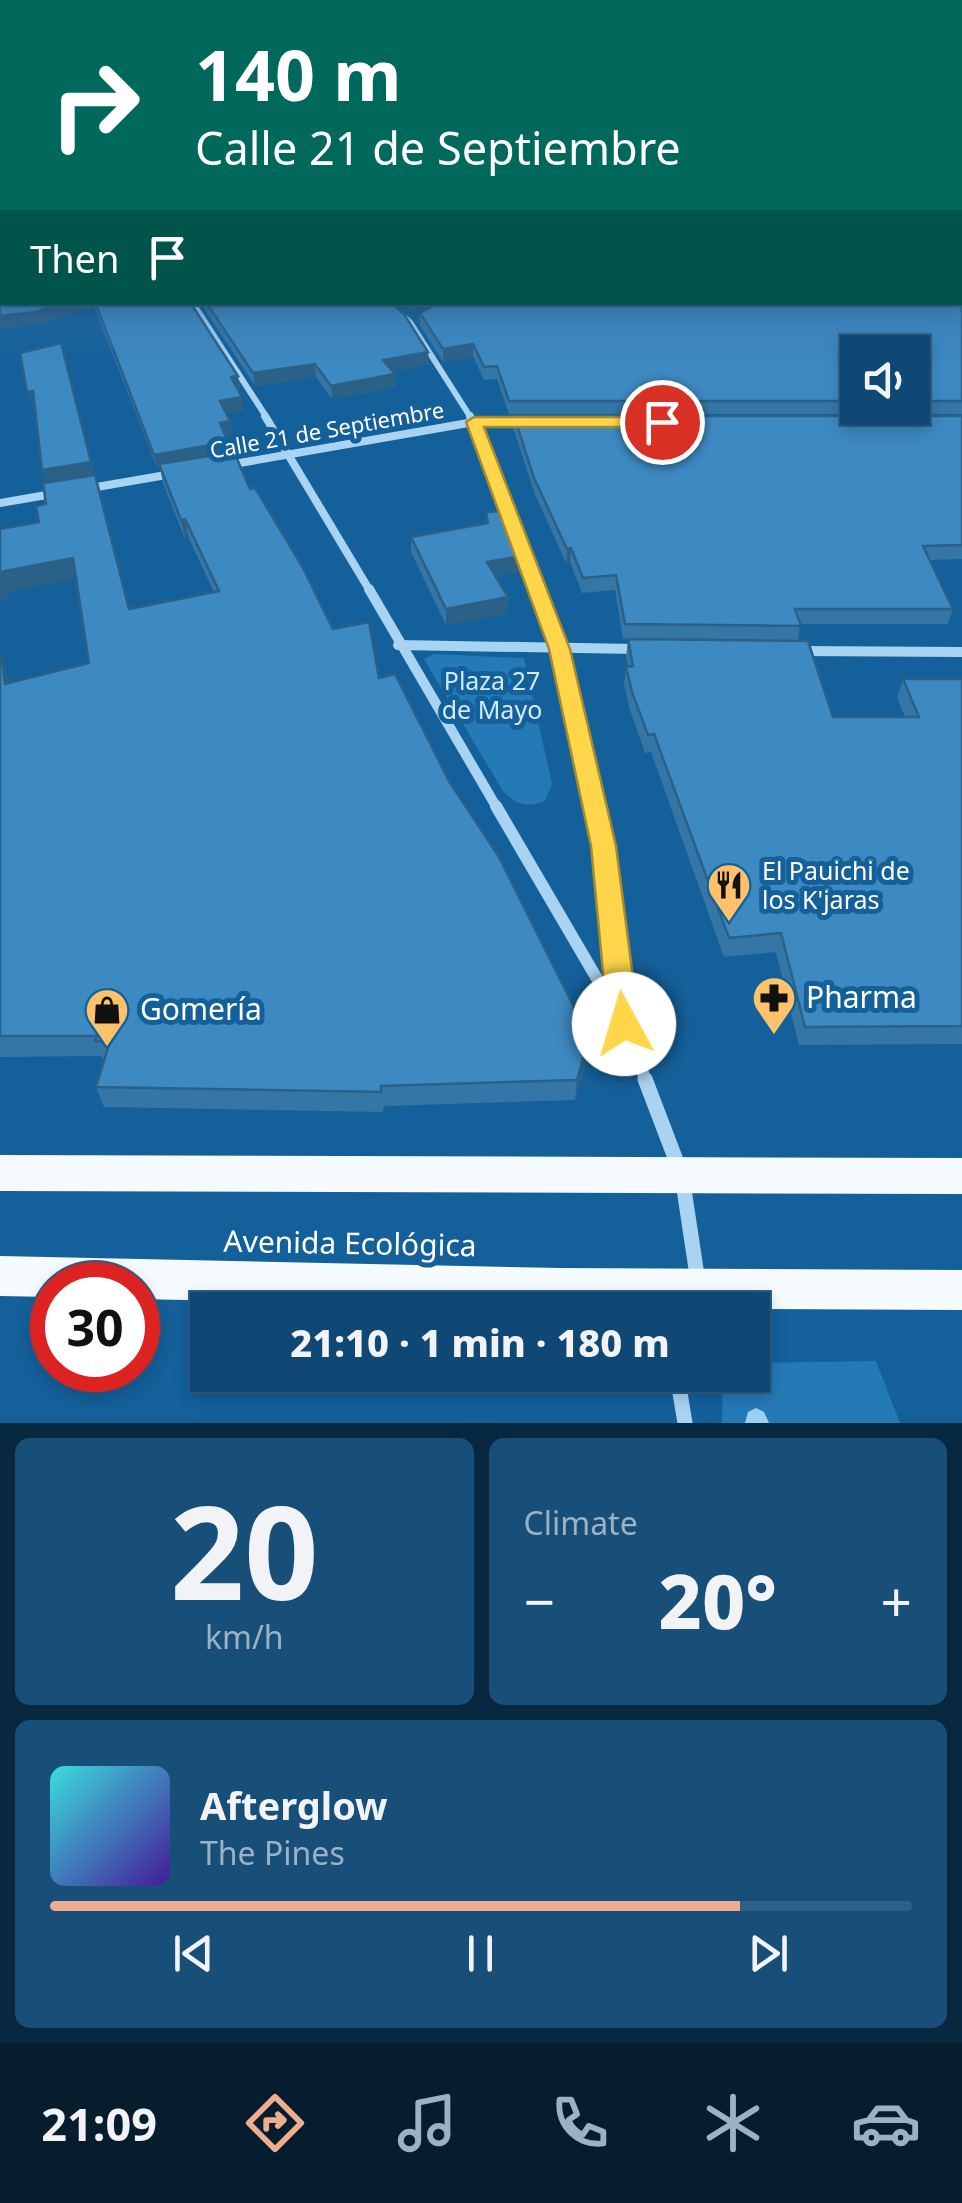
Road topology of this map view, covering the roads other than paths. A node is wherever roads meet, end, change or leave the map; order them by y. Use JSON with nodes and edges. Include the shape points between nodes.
{"nodes":[{"id":1,"x":194,"y":305,"type":"edge"},
{"id":2,"x":389,"y":305,"type":"edge"},
{"id":3,"x":424,"y":316,"type":"edge"},
{"id":4,"x":410,"y":322,"type":"junction"},
{"id":5,"x":474,"y":422,"type":"junction"},
{"id":6,"x":533,"y":422,"type":"edge"},
{"id":7,"x":290,"y":454,"type":"junction"},
{"id":8,"x":212,"y":467,"type":"edge"},
{"id":9,"x":174,"y":474,"type":"edge"},
{"id":10,"x":0,"y":503,"type":"edge"},
{"id":11,"x":398,"y":645,"type":"junction"},
{"id":12,"x":559,"y":649,"type":"junction"},
{"id":13,"x":655,"y":650,"type":"edge"},
{"id":14,"x":789,"y":650,"type":"edge"},
{"id":15,"x":962,"y":652,"type":"edge"},
{"id":16,"x":624,"y":1024,"type":"junction"},
{"id":17,"x":0,"y":1173,"type":"edge"},
{"id":18,"x":682,"y":1176,"type":"junction"},
{"id":19,"x":962,"y":1176,"type":"edge"},
{"id":20,"x":0,"y":1276,"type":"edge"},
{"id":21,"x":962,"y":1290,"type":"edge"},
{"id":22,"x":484,"y":1292,"type":"edge"},
{"id":23,"x":695,"y":1292,"type":"edge"},
{"id":24,"x":770,"y":1296,"type":"edge"},
{"id":25,"x":681,"y":1392,"type":"edge"},
{"id":26,"x":686,"y":1423,"type":"edge"}],
"edges":[{"from":1,"to":7,"type":"street"},
{"from":2,"to":4,"type":"street"},
{"from":3,"to":4,"type":"street"},
{"from":4,"to":5,"type":"street"},
{"from":5,"to":6,"type":"street","name":"Calle 21 de Septiembre"},
{"from":5,"to":7,"type":"street","name":"Calle 21 de Septiembre"},
{"from":5,"to":12,"type":"street"},
{"from":7,"to":8,"type":"street","name":"Calle 21 de Septiembre"},
{"from":7,"to":11,"type":"street"},
{"from":9,"to":10,"type":"street"},
{"from":11,"to":12,"type":"street"},
{"from":11,"to":16,"type":"street"},
{"from":12,"to":13,"type":"street"},
{"from":12,"to":16,"type":"street","via":[[604,846]]},
{"from":14,"to":15,"type":"street"},
{"from":16,"to":18,"type":"street"},
{"from":17,"to":18,"type":"main road"},
{"from":18,"to":19,"type":"main road"},
{"from":18,"to":23,"type":"street"},
{"from":20,"to":22,"type":"main road","name":"Avenida Ecológica"},
{"from":21,"to":24,"type":"main road","name":"Avenida Ecológica"},
{"from":25,"to":26,"type":"street"}]}
